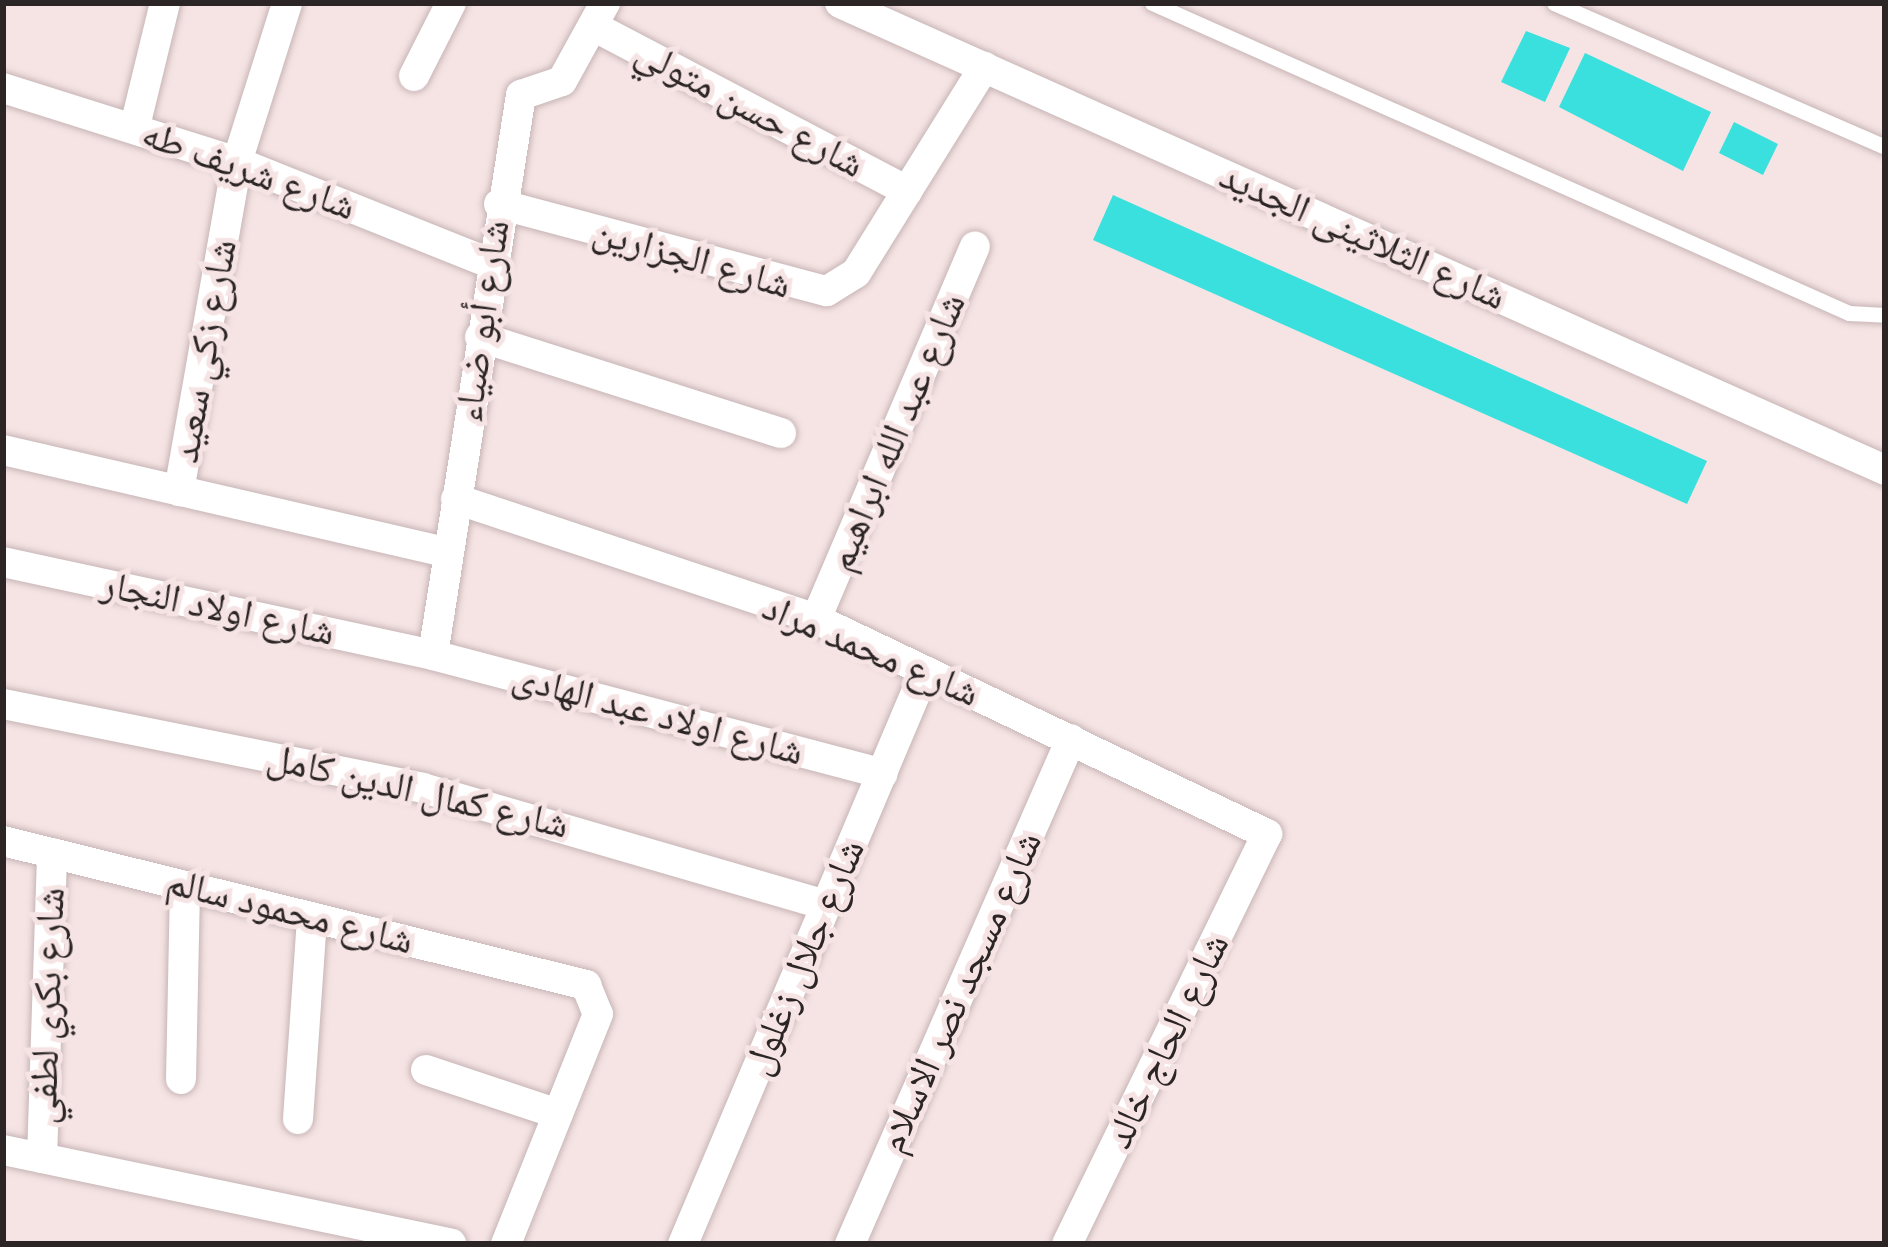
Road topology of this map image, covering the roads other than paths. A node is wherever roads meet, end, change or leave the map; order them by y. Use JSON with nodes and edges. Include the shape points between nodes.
{"nodes":[{"id":1,"x":165,"y":3,"type":"edge"},
{"id":2,"x":287,"y":3,"type":"edge"},
{"id":3,"x":451,"y":3,"type":"edge"},
{"id":4,"x":840,"y":3,"type":"edge"},
{"id":5,"x":1153,"y":3,"type":"edge"},
{"id":6,"x":1554,"y":3,"type":"edge"},
{"id":7,"x":599,"y":14,"type":"edge"},
{"id":8,"x":984,"y":67,"type":"junction"},
{"id":9,"x":414,"y":76,"type":"dead end"},
{"id":10,"x":3,"y":88,"type":"edge"},
{"id":11,"x":135,"y":126,"type":"junction"},
{"id":12,"x":1885,"y":148,"type":"edge"},
{"id":13,"x":237,"y":162,"type":"junction"},
{"id":14,"x":908,"y":191,"type":"junction"},
{"id":15,"x":499,"y":204,"type":"junction"},
{"id":16,"x":975,"y":246,"type":"dead end"},
{"id":17,"x":490,"y":263,"type":"junction"},
{"id":18,"x":1885,"y":315,"type":"edge"},
{"id":19,"x":480,"y":337,"type":"junction"},
{"id":20,"x":781,"y":434,"type":"dead end"},
{"id":21,"x":3,"y":450,"type":"edge"},
{"id":22,"x":1885,"y":470,"type":"edge"},
{"id":23,"x":178,"y":490,"type":"junction"},
{"id":24,"x":456,"y":499,"type":"junction"},
{"id":25,"x":448,"y":553,"type":"junction"},
{"id":26,"x":3,"y":562,"type":"edge"},
{"id":27,"x":816,"y":619,"type":"junction"},
{"id":28,"x":434,"y":655,"type":"junction"},
{"id":29,"x":925,"y":670,"type":"junction"},
{"id":30,"x":3,"y":704,"type":"edge"},
{"id":31,"x":1071,"y":739,"type":"junction"},
{"id":32,"x":882,"y":774,"type":"junction"},
{"id":33,"x":1268,"y":839,"type":"joint"},
{"id":34,"x":3,"y":841,"type":"edge"},
{"id":35,"x":52,"y":853,"type":"junction"},
{"id":36,"x":185,"y":886,"type":"junction"},
{"id":37,"x":826,"y":905,"type":"junction"},
{"id":38,"x":312,"y":917,"type":"junction"},
{"id":39,"x":426,"y":1070,"type":"dead end"},
{"id":40,"x":181,"y":1079,"type":"dead end"},
{"id":41,"x":558,"y":1114,"type":"junction"},
{"id":42,"x":298,"y":1119,"type":"dead end"},
{"id":43,"x":3,"y":1150,"type":"edge"},
{"id":44,"x":42,"y":1158,"type":"junction"},
{"id":45,"x":451,"y":1244,"type":"edge"},
{"id":46,"x":506,"y":1244,"type":"edge"},
{"id":47,"x":683,"y":1244,"type":"edge"},
{"id":48,"x":850,"y":1244,"type":"edge"},
{"id":49,"x":1067,"y":1244,"type":"edge"}],
"edges":[{"from":1,"to":11,"type":"street"},
{"from":2,"to":13,"type":"street","name":"شارع زكي سعيد"},
{"from":3,"to":9,"type":"street"},
{"from":4,"to":8,"type":"street","name":"شارع الثلاثينى الجديد"},
{"from":5,"to":18,"type":"lane","via":[[1849,314]]},
{"from":6,"to":12,"type":"lane"},
{"from":7,"to":14,"type":"street","name":"شارع حسن متولي"},
{"from":7,"to":15,"type":"street","name":"شارع أبو ضياء","via":[[562,81],[521,95]]},
{"from":8,"to":14,"type":"street","name":"شارع الجزارين"},
{"from":8,"to":22,"type":"street","name":"شارع الثلاثينى الجديد"},
{"from":10,"to":11,"type":"street","name":"شارع شريف طه"},
{"from":11,"to":13,"type":"street","name":"شارع شريف طه"},
{"from":13,"to":17,"type":"street","name":"شارع شريف طه"},
{"from":13,"to":23,"type":"street","name":"شارع زكي سعيد"},
{"from":14,"to":15,"type":"street","name":"شارع الجزارين","via":[[856,273],[815,292]]},
{"from":15,"to":17,"type":"street","name":"شارع أبو ضياء"},
{"from":16,"to":27,"type":"street","name":"شارع عبد الله ابراهيم"},
{"from":17,"to":19,"type":"street","name":"شارع أبو ضياء"},
{"from":19,"to":20,"type":"street"},
{"from":19,"to":24,"type":"street","name":"شارع أبو ضياء"},
{"from":21,"to":23,"type":"street"},
{"from":23,"to":25,"type":"street"},
{"from":24,"to":25,"type":"street","name":"شارع أبو ضياء"},
{"from":24,"to":27,"type":"street","name":"شارع محمد مراد"},
{"from":25,"to":28,"type":"street","name":"شارع أبو ضياء"},
{"from":26,"to":28,"type":"street","name":"شارع اولاد النجار"},
{"from":27,"to":29,"type":"street","name":"شارع محمد مراد"},
{"from":28,"to":32,"type":"street","name":"شارع اولاد عبد الهادى"},
{"from":29,"to":31,"type":"street","name":"شارع محمد مراد"},
{"from":29,"to":32,"type":"street","name":"شارع جلال زغلول"},
{"from":30,"to":37,"type":"street","name":"شارع كمال الدين كامل","via":[[423,788]]},
{"from":31,"to":33,"type":"street","name":"شارع محمد مراد"},
{"from":31,"to":48,"type":"street","name":"شارع مسجد نصر الاسلام"},
{"from":32,"to":37,"type":"street","name":"شارع جلال زغلول"},
{"from":33,"to":49,"type":"street","name":"شارع الحاج خالد"},
{"from":34,"to":35,"type":"street","name":"شارع محمود سالم"},
{"from":35,"to":36,"type":"street","name":"شارع محمود سالم"},
{"from":35,"to":44,"type":"street","name":"شارع بكري لطفي"},
{"from":36,"to":38,"type":"street","name":"شارع محمود سالم"},
{"from":36,"to":40,"type":"street"},
{"from":37,"to":47,"type":"street","name":"شارع جلال زغلول"},
{"from":38,"to":41,"type":"street","name":"شارع محمود سالم","via":[[577,981],[598,1014]]},
{"from":38,"to":42,"type":"street"},
{"from":39,"to":41,"type":"street"},
{"from":41,"to":46,"type":"street"},
{"from":43,"to":44,"type":"street"},
{"from":44,"to":45,"type":"street"}]}
